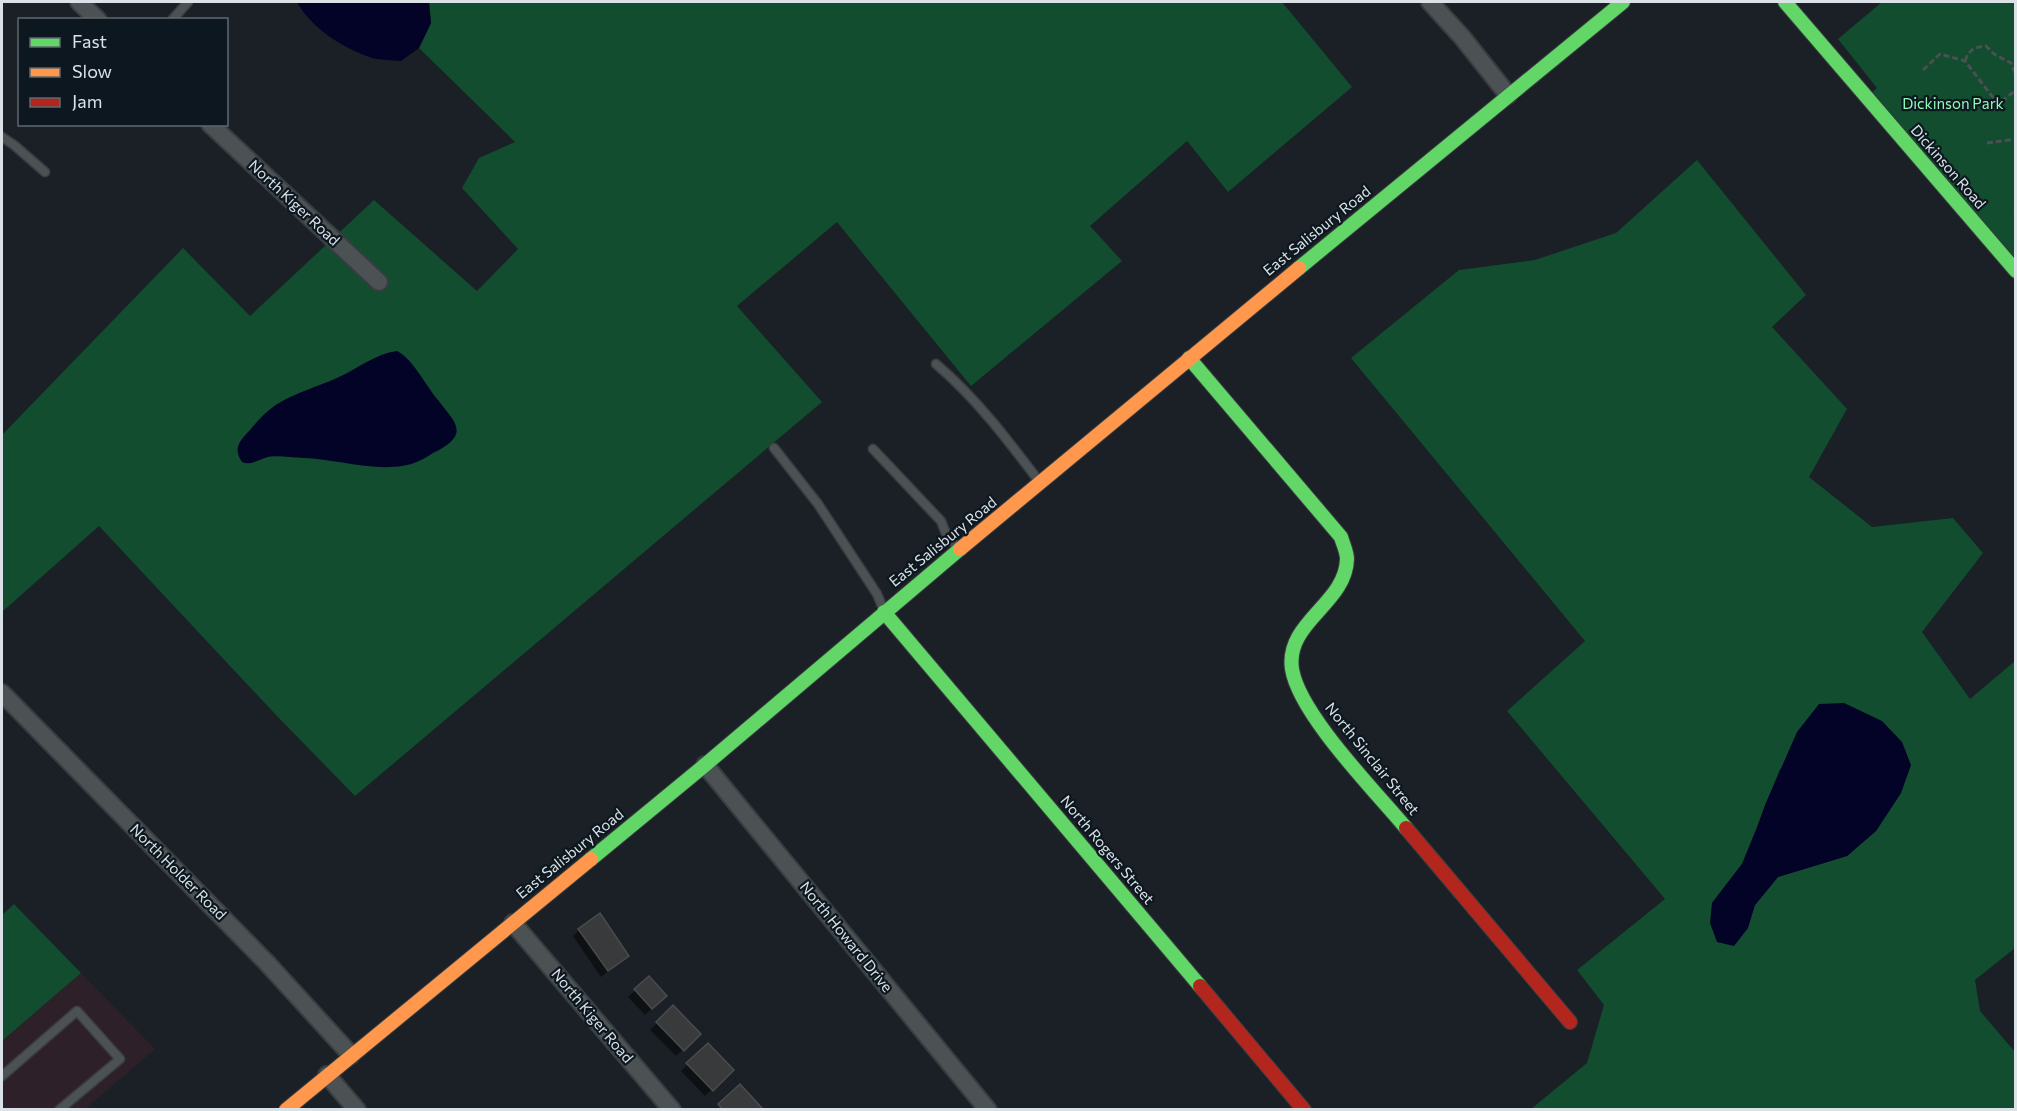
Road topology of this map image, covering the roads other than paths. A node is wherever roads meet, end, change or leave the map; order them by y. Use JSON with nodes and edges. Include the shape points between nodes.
{"nodes":[{"id":1,"x":79,"y":2,"type":"edge"},
{"id":2,"x":188,"y":2,"type":"edge"},
{"id":3,"x":1430,"y":2,"type":"edge"},
{"id":4,"x":1623,"y":2,"type":"edge"},
{"id":5,"x":1785,"y":2,"type":"edge"},
{"id":6,"x":96,"y":18,"type":"edge"},
{"id":7,"x":174,"y":18,"type":"edge"},
{"id":8,"x":1508,"y":95,"type":"junction"},
{"id":9,"x":212,"y":126,"type":"edge"},
{"id":10,"x":2,"y":137,"type":"edge"},
{"id":11,"x":45,"y":172,"type":"dead end"},
{"id":12,"x":2016,"y":271,"type":"edge"},
{"id":13,"x":379,"y":282,"type":"dead end"},
{"id":14,"x":1189,"y":358,"type":"junction"},
{"id":15,"x":936,"y":364,"type":"dead end"},
{"id":16,"x":774,"y":448,"type":"dead end"},
{"id":17,"x":873,"y":449,"type":"dead end"},
{"id":18,"x":1040,"y":483,"type":"junction"},
{"id":19,"x":960,"y":549,"type":"junction"},
{"id":20,"x":884,"y":612,"type":"junction"},
{"id":21,"x":2,"y":693,"type":"edge"},
{"id":22,"x":705,"y":765,"type":"junction"},
{"id":23,"x":513,"y":923,"type":"junction"},
{"id":24,"x":1570,"y":1022,"type":"dead end"},
{"id":25,"x":351,"y":1055,"type":"junction"},
{"id":26,"x":327,"y":1075,"type":"junction"},
{"id":27,"x":2,"y":1076,"type":"edge"},
{"id":28,"x":59,"y":1110,"type":"edge"},
{"id":29,"x":285,"y":1110,"type":"edge"},
{"id":30,"x":357,"y":1110,"type":"edge"},
{"id":31,"x":672,"y":1110,"type":"edge"},
{"id":32,"x":988,"y":1110,"type":"edge"},
{"id":33,"x":1304,"y":1110,"type":"edge"}],
"edges":[{"from":1,"to":6,"type":"street"},
{"from":2,"to":7,"type":"lane"},
{"from":3,"to":8,"type":"street"},
{"from":4,"to":8,"type":"street","name":"East Salisbury Road"},
{"from":5,"to":12,"type":"street","name":"Dickinson Road"},
{"from":8,"to":14,"type":"street","name":"East Salisbury Road"},
{"from":9,"to":13,"type":"street","name":"North Kiger Road"},
{"from":10,"to":11,"type":"lane"},
{"from":14,"to":18,"type":"street","name":"East Salisbury Road"},
{"from":14,"to":24,"type":"street","name":"North Sinclair Street","via":[[1347,548],[1349,560],[1344,580],[1294,644],[1291,667],[1300,693],[1329,737]]},
{"from":15,"to":18,"type":"lane","via":[[993,421]]},
{"from":16,"to":20,"type":"lane","via":[[878,594]]},
{"from":17,"to":19,"type":"lane","via":[[941,521],[947,536]]},
{"from":18,"to":19,"type":"street","name":"East Salisbury Road"},
{"from":19,"to":20,"type":"street","name":"East Salisbury Road"},
{"from":20,"to":22,"type":"street","name":"East Salisbury Road"},
{"from":20,"to":33,"type":"street","name":"North Rogers Street"},
{"from":21,"to":25,"type":"street","name":"North Holder Road","via":[[267,963]]},
{"from":22,"to":23,"type":"street","name":"East Salisbury Road"},
{"from":22,"to":32,"type":"street","name":"North Howard Drive"},
{"from":23,"to":25,"type":"street","name":"East Salisbury Road"},
{"from":23,"to":31,"type":"street","name":"North Kiger Road"},
{"from":25,"to":26,"type":"street","name":"East Salisbury Road"},
{"from":26,"to":29,"type":"street","name":"East Salisbury Road"},
{"from":26,"to":30,"type":"street"},
{"from":27,"to":28,"type":"lane","via":[[77,1011],[120,1059]]}]}
